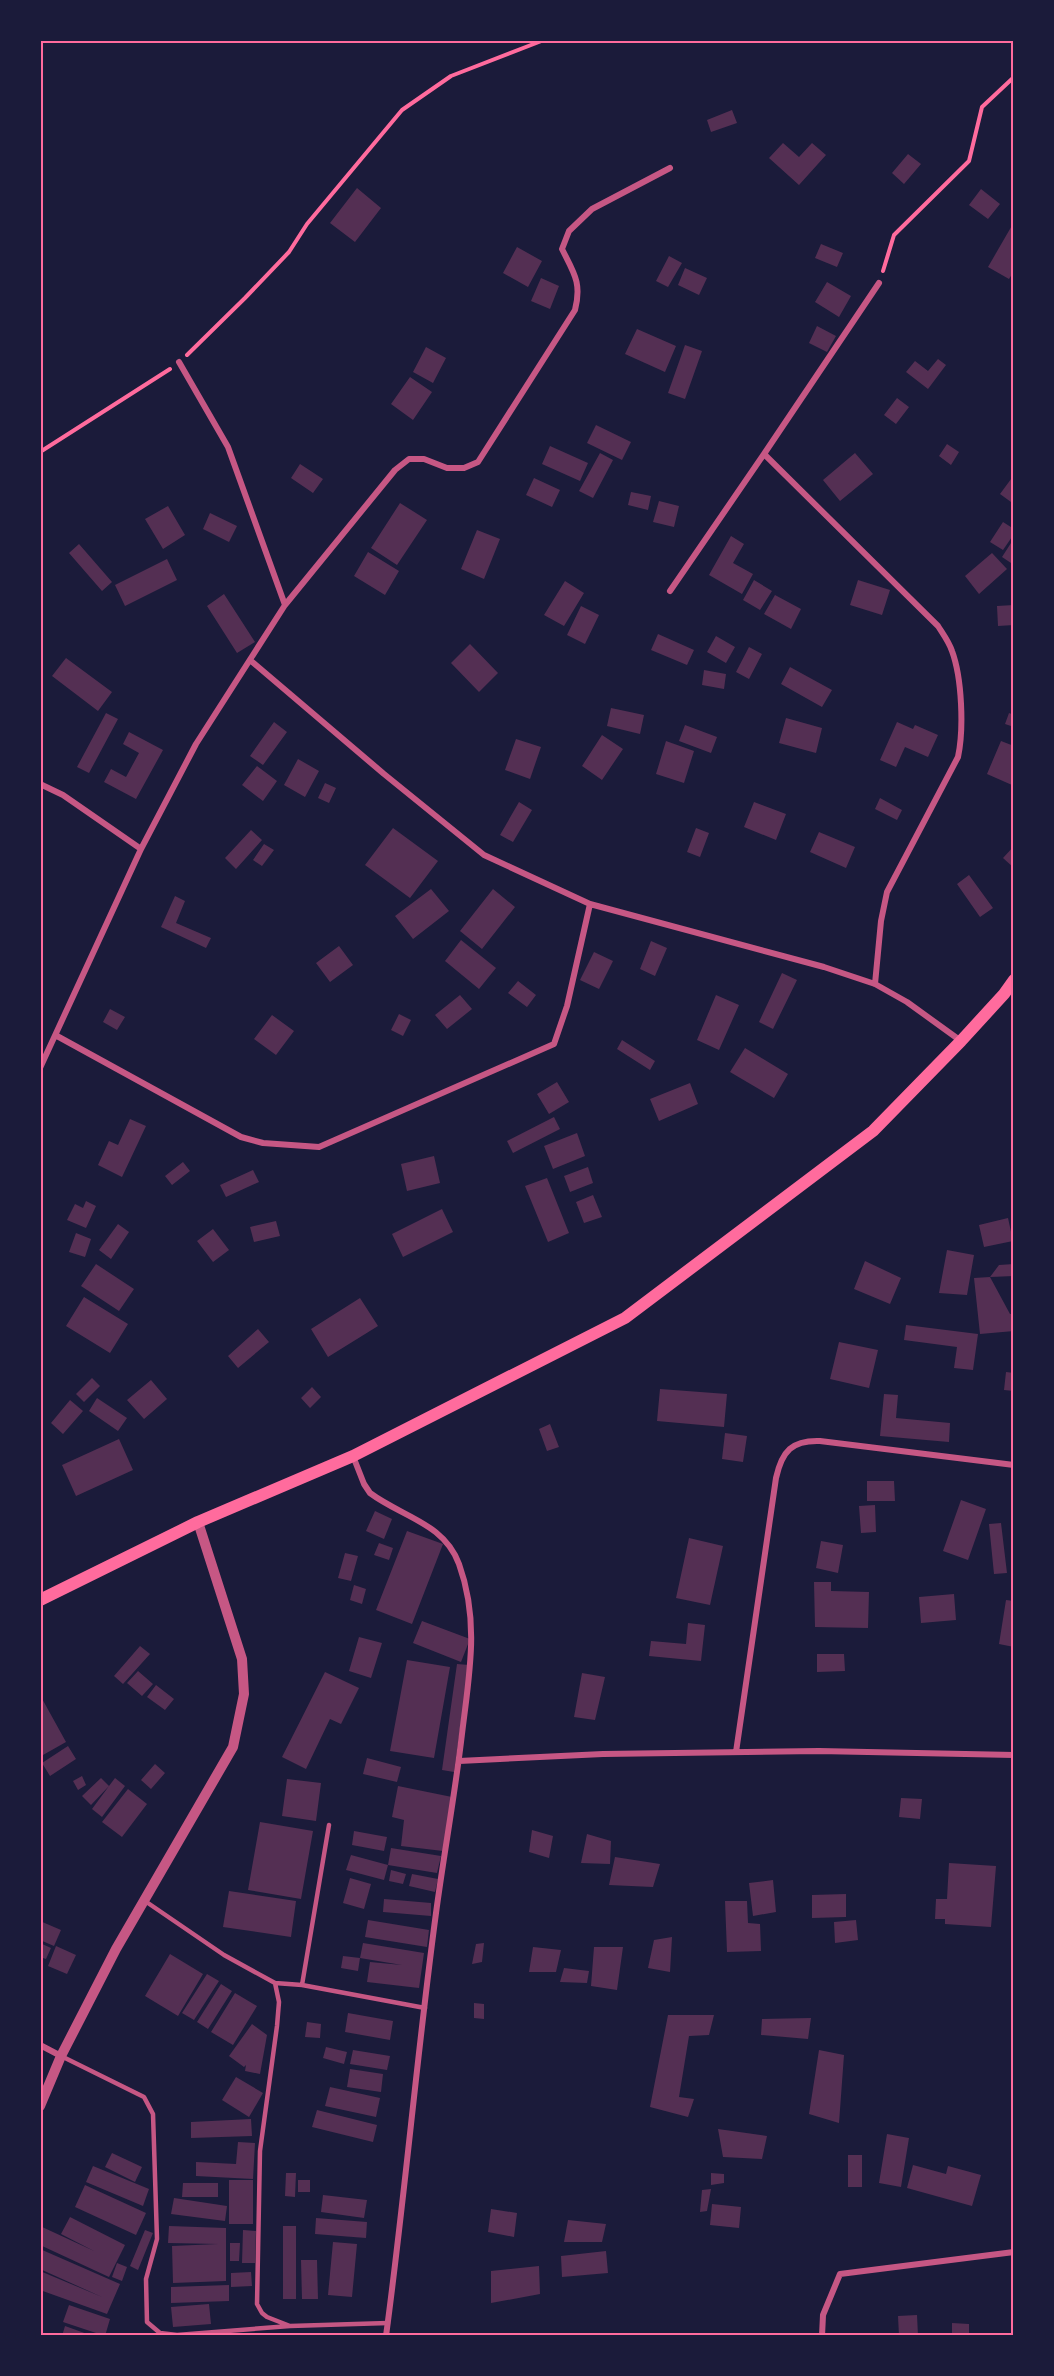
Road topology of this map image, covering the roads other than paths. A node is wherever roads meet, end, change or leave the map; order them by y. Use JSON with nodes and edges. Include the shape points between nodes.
{"nodes":[{"id":1,"x":670,"y":168,"type":"dead end"},
{"id":2,"x":879,"y":283,"type":"road end"},
{"id":3,"x":179,"y":362,"type":"road end"},
{"id":4,"x":764,"y":454,"type":"junction"},
{"id":5,"x":670,"y":591,"type":"dead end"},
{"id":6,"x":285,"y":605,"type":"junction"},
{"id":7,"x":250,"y":660,"type":"junction"},
{"id":8,"x":40,"y":784,"type":"edge"},
{"id":9,"x":141,"y":849,"type":"junction"},
{"id":10,"x":590,"y":904,"type":"junction"},
{"id":11,"x":1014,"y":980,"type":"edge"},
{"id":12,"x":875,"y":984,"type":"junction"},
{"id":13,"x":57,"y":1036,"type":"junction"},
{"id":14,"x":962,"y":1041,"type":"junction"},
{"id":15,"x":40,"y":1068,"type":"edge"},
{"id":16,"x":353,"y":1456,"type":"junction"},
{"id":17,"x":1014,"y":1465,"type":"edge"},
{"id":18,"x":198,"y":1522,"type":"junction"},
{"id":19,"x":40,"y":1600,"type":"edge"},
{"id":20,"x":736,"y":1752,"type":"junction"},
{"id":21,"x":1014,"y":1755,"type":"edge"},
{"id":22,"x":459,"y":1761,"type":"junction"},
{"id":23,"x":328,"y":1825,"type":"dead end"},
{"id":24,"x":143,"y":1899,"type":"junction"},
{"id":25,"x":276,"y":1983,"type":"junction"},
{"id":26,"x":303,"y":1985,"type":"junction"},
{"id":27,"x":425,"y":2007,"type":"junction"},
{"id":28,"x":40,"y":2045,"type":"edge"},
{"id":29,"x":60,"y":2056,"type":"junction"},
{"id":30,"x":40,"y":2106,"type":"edge"},
{"id":31,"x":1014,"y":2252,"type":"edge"},
{"id":32,"x":388,"y":2323,"type":"junction"},
{"id":33,"x":290,"y":2326,"type":"junction"},
{"id":34,"x":386,"y":2336,"type":"edge"},
{"id":35,"x":822,"y":2336,"type":"edge"}],
"edges":[{"from":1,"to":6,"type":"street","via":[[592,209],[569,231],[562,249],[580,292],[575,310],[478,462],[464,468],[447,468],[424,459],[409,459]]},
{"from":2,"to":4,"type":"street"},
{"from":3,"to":6,"type":"street","via":[[228,447]]},
{"from":4,"to":5,"type":"street"},
{"from":4,"to":12,"type":"street","via":[[938,626],[952,651],[958,678],[958,757],[886,892]]},
{"from":6,"to":7,"type":"street"},
{"from":7,"to":9,"type":"street","via":[[196,744]]},
{"from":7,"to":10,"type":"street","via":[[484,855]]},
{"from":8,"to":9,"type":"street","via":[[63,795]]},
{"from":9,"to":13,"type":"street"},
{"from":10,"to":12,"type":"street"},
{"from":10,"to":13,"type":"street","via":[[567,1006],[554,1044],[319,1147],[263,1143],[241,1137]]},
{"from":11,"to":14,"type":"main road"},
{"from":12,"to":14,"type":"street"},
{"from":13,"to":15,"type":"street"},
{"from":14,"to":16,"type":"main road","via":[[873,1131],[626,1318]]},
{"from":16,"to":18,"type":"main road"},
{"from":16,"to":22,"type":"street","via":[[370,1493],[441,1535],[459,1564],[473,1636]]},
{"from":17,"to":20,"type":"street","via":[[806,1440],[784,1454],[776,1478]]},
{"from":18,"to":19,"type":"main road"},
{"from":18,"to":24,"type":"street","via":[[242,1659],[244,1694],[232,1747]]},
{"from":20,"to":21,"type":"street"},
{"from":20,"to":22,"type":"street"},
{"from":22,"to":27,"type":"street"},
{"from":23,"to":26,"type":"lane"},
{"from":24,"to":25,"type":"lane","via":[[224,1955]]},
{"from":24,"to":29,"type":"street"},
{"from":25,"to":26,"type":"lane"},
{"from":25,"to":33,"type":"lane","via":[[277,2026],[260,2151],[257,2304],[267,2317]]},
{"from":26,"to":27,"type":"lane"},
{"from":27,"to":32,"type":"street"},
{"from":28,"to":29,"type":"street"},
{"from":29,"to":30,"type":"street"},
{"from":29,"to":33,"type":"lane","via":[[144,2097],[153,2114],[157,2239],[146,2279],[147,2322],[160,2333],[177,2335]]},
{"from":31,"to":35,"type":"street","via":[[840,2274],[823,2315]]},
{"from":32,"to":33,"type":"lane"},
{"from":32,"to":34,"type":"street"}]}
